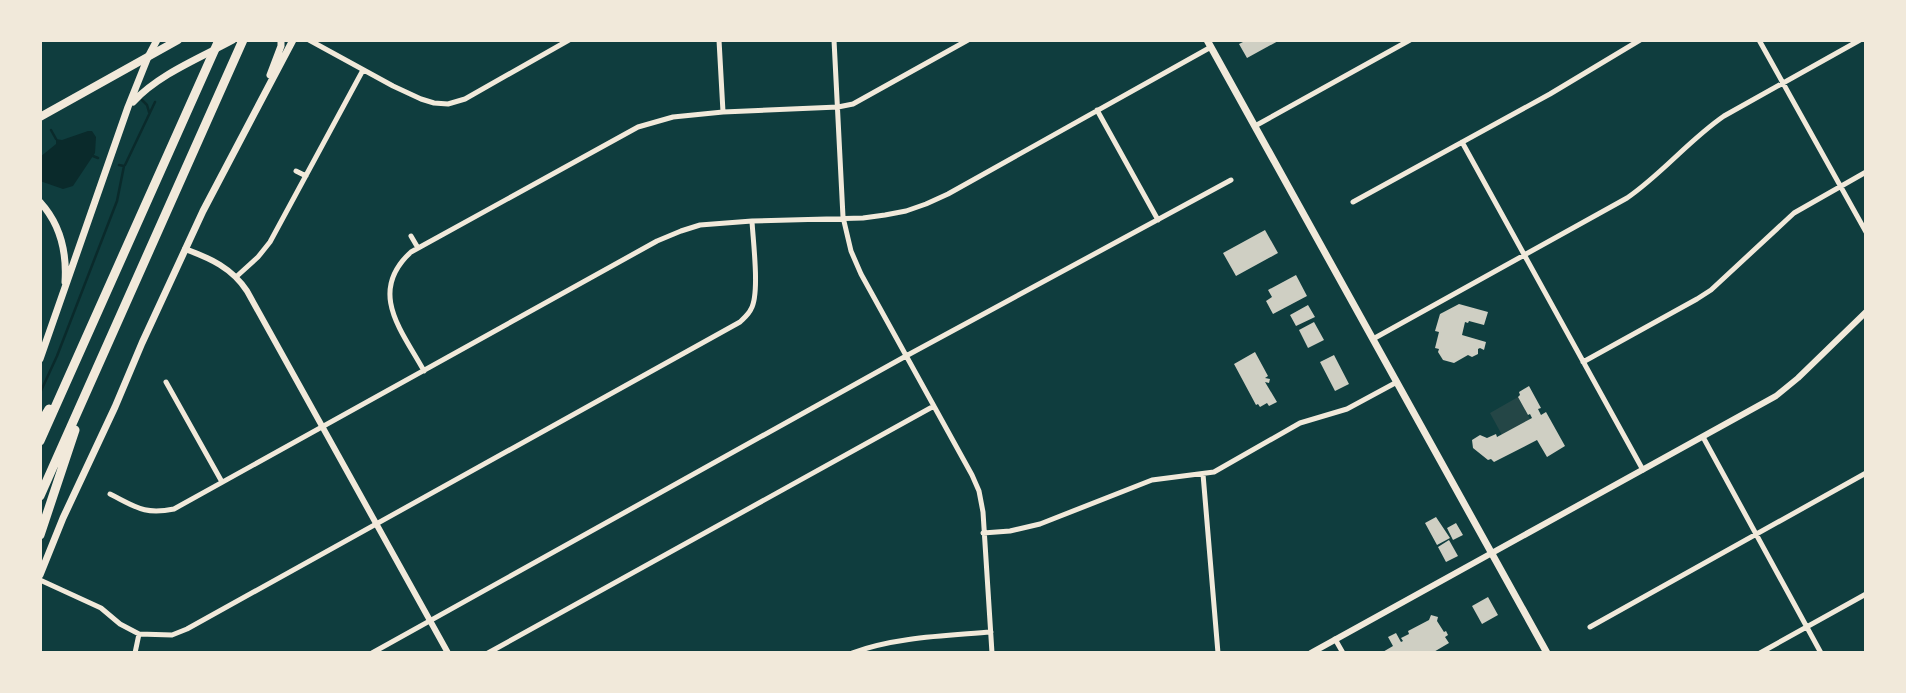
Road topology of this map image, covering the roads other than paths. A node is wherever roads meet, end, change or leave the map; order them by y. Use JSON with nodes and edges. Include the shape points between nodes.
{"nodes":[{"id":1,"x":157,"y":40,"type":"edge"},
{"id":2,"x":178,"y":40,"type":"edge"},
{"id":3,"x":219,"y":40,"type":"edge"},
{"id":4,"x":281,"y":40,"type":"edge"},
{"id":5,"x":293,"y":40,"type":"edge"},
{"id":6,"x":309,"y":40,"type":"edge"},
{"id":7,"x":569,"y":40,"type":"edge"},
{"id":8,"x":719,"y":40,"type":"edge"},
{"id":9,"x":834,"y":40,"type":"edge"},
{"id":10,"x":968,"y":40,"type":"edge"},
{"id":11,"x":1410,"y":40,"type":"edge"},
{"id":12,"x":1640,"y":40,"type":"edge"},
{"id":13,"x":1759,"y":40,"type":"edge"},
{"id":14,"x":1860,"y":40,"type":"edge"},
{"id":15,"x":239,"y":42,"type":"edge"},
{"id":16,"x":1209,"y":44,"type":"edge"},
{"id":17,"x":148,"y":57,"type":"junction"},
{"id":18,"x":363,"y":70,"type":"junction"},
{"id":19,"x":1783,"y":83,"type":"junction"},
{"id":20,"x":259,"y":102,"type":"junction"},
{"id":21,"x":128,"y":107,"type":"junction"},
{"id":22,"x":838,"y":107,"type":"junction"},
{"id":23,"x":1097,"y":110,"type":"junction"},
{"id":24,"x":723,"y":112,"type":"junction"},
{"id":25,"x":40,"y":117,"type":"edge"},
{"id":26,"x":1255,"y":126,"type":"junction"},
{"id":27,"x":1462,"y":142,"type":"junction"},
{"id":28,"x":296,"y":171,"type":"dead end"},
{"id":29,"x":1866,"y":172,"type":"edge"},
{"id":30,"x":306,"y":176,"type":"junction"},
{"id":31,"x":1231,"y":180,"type":"dead end"},
{"id":32,"x":1840,"y":186,"type":"junction"},
{"id":33,"x":40,"y":202,"type":"edge"},
{"id":34,"x":1353,"y":202,"type":"dead end"},
{"id":35,"x":844,"y":217,"type":"junction"},
{"id":36,"x":1158,"y":220,"type":"junction"},
{"id":37,"x":752,"y":221,"type":"junction"},
{"id":38,"x":1866,"y":232,"type":"edge"},
{"id":39,"x":411,"y":236,"type":"dead end"},
{"id":40,"x":185,"y":248,"type":"junction"},
{"id":41,"x":418,"y":248,"type":"junction"},
{"id":42,"x":1524,"y":256,"type":"junction"},
{"id":43,"x":236,"y":277,"type":"junction"},
{"id":44,"x":65,"y":293,"type":"junction"},
{"id":45,"x":1866,"y":312,"type":"edge"},
{"id":46,"x":90,"y":329,"type":"junction"},
{"id":47,"x":1373,"y":339,"type":"junction"},
{"id":48,"x":906,"y":356,"type":"junction"},
{"id":49,"x":40,"y":359,"type":"edge"},
{"id":50,"x":1583,"y":362,"type":"junction"},
{"id":51,"x":424,"y":371,"type":"junction"},
{"id":52,"x":92,"y":380,"type":"junction"},
{"id":53,"x":166,"y":382,"type":"dead end"},
{"id":54,"x":1397,"y":382,"type":"junction"},
{"id":55,"x":934,"y":406,"type":"junction"},
{"id":56,"x":40,"y":424,"type":"edge"},
{"id":57,"x":322,"y":427,"type":"junction"},
{"id":58,"x":1703,"y":437,"type":"junction"},
{"id":59,"x":40,"y":441,"type":"edge"},
{"id":60,"x":1643,"y":470,"type":"junction"},
{"id":61,"x":1866,"y":473,"type":"edge"},
{"id":62,"x":1203,"y":474,"type":"junction"},
{"id":63,"x":222,"y":482,"type":"junction"},
{"id":64,"x":110,"y":494,"type":"dead end"},
{"id":65,"x":40,"y":496,"type":"edge"},
{"id":66,"x":376,"y":524,"type":"junction"},
{"id":67,"x":983,"y":533,"type":"junction"},
{"id":68,"x":40,"y":535,"type":"edge"},
{"id":69,"x":1756,"y":535,"type":"junction"},
{"id":70,"x":1492,"y":553,"type":"junction"},
{"id":71,"x":40,"y":577,"type":"edge"},
{"id":72,"x":1866,"y":594,"type":"edge"},
{"id":73,"x":429,"y":621,"type":"junction"},
{"id":74,"x":1590,"y":627,"type":"dead end"},
{"id":75,"x":1807,"y":627,"type":"junction"},
{"id":76,"x":991,"y":632,"type":"junction"},
{"id":77,"x":139,"y":634,"type":"junction"},
{"id":78,"x":1335,"y":639,"type":"junction"},
{"id":79,"x":135,"y":653,"type":"edge"},
{"id":80,"x":372,"y":653,"type":"edge"},
{"id":81,"x":448,"y":653,"type":"edge"},
{"id":82,"x":488,"y":653,"type":"edge"},
{"id":83,"x":852,"y":653,"type":"edge"},
{"id":84,"x":992,"y":653,"type":"edge"},
{"id":85,"x":1218,"y":653,"type":"edge"},
{"id":86,"x":1311,"y":653,"type":"edge"},
{"id":87,"x":1343,"y":653,"type":"edge"},
{"id":88,"x":1547,"y":653,"type":"edge"},
{"id":89,"x":1760,"y":653,"type":"edge"},
{"id":90,"x":1821,"y":653,"type":"edge"}],
"edges":[{"from":1,"to":17,"type":"main road"},
{"from":2,"to":17,"type":"main road"},
{"from":3,"to":46,"type":"highway"},
{"from":4,"to":20,"type":"main road"},
{"from":5,"to":20,"type":"main road"},
{"from":6,"to":18,"type":"street"},
{"from":7,"to":18,"type":"street","via":[[465,99],[448,104],[421,99]]},
{"from":8,"to":24,"type":"street"},
{"from":9,"to":22,"type":"street"},
{"from":10,"to":22,"type":"street","via":[[853,104]]},
{"from":11,"to":26,"type":"street"},
{"from":12,"to":27,"type":"street"},
{"from":13,"to":19,"type":"street"},
{"from":14,"to":19,"type":"street"},
{"from":15,"to":21,"type":"main road","via":[[158,81]]},
{"from":15,"to":52,"type":"highway"},
{"from":16,"to":23,"type":"street"},
{"from":16,"to":26,"type":"main road"},
{"from":17,"to":21,"type":"main road"},
{"from":17,"to":25,"type":"main road"},
{"from":18,"to":30,"type":"street"},
{"from":19,"to":32,"type":"street"},
{"from":19,"to":42,"type":"street","via":[[1707,128],[1642,188]]},
{"from":20,"to":40,"type":"main road"},
{"from":21,"to":44,"type":"main road"},
{"from":22,"to":24,"type":"street"},
{"from":22,"to":35,"type":"street"},
{"from":23,"to":35,"type":"street","via":[[926,204],[885,215]]},
{"from":23,"to":36,"type":"street"},
{"from":24,"to":41,"type":"street","via":[[673,117],[638,127]]},
{"from":26,"to":47,"type":"main road"},
{"from":27,"to":34,"type":"street"},
{"from":27,"to":42,"type":"street"},
{"from":28,"to":30,"type":"street"},
{"from":29,"to":32,"type":"street"},
{"from":30,"to":43,"type":"street","via":[[270,243]]},
{"from":31,"to":36,"type":"street"},
{"from":32,"to":38,"type":"street"},
{"from":32,"to":50,"type":"street","via":[[1794,213],[1711,290]]},
{"from":33,"to":44,"type":"main road","via":[[63,243]]},
{"from":35,"to":37,"type":"street"},
{"from":35,"to":48,"type":"street","via":[[861,274]]},
{"from":36,"to":48,"type":"street"},
{"from":37,"to":51,"type":"street","via":[[700,225],[657,241]]},
{"from":37,"to":66,"type":"street","via":[[754,300],[740,322]]},
{"from":39,"to":41,"type":"street"},
{"from":40,"to":43,"type":"street"},
{"from":40,"to":71,"type":"main road","via":[[62,518]]},
{"from":41,"to":51,"type":"street","via":[[395,270],[389,300]]},
{"from":42,"to":47,"type":"street"},
{"from":42,"to":50,"type":"street"},
{"from":43,"to":57,"type":"street"},
{"from":44,"to":49,"type":"main road"},
{"from":45,"to":58,"type":"street","via":[[1776,396]]},
{"from":46,"to":56,"type":"highway"},
{"from":46,"to":59,"type":"highway"},
{"from":47,"to":54,"type":"main road"},
{"from":48,"to":55,"type":"street"},
{"from":48,"to":73,"type":"street"},
{"from":50,"to":60,"type":"street"},
{"from":51,"to":57,"type":"street"},
{"from":52,"to":65,"type":"highway"},
{"from":52,"to":68,"type":"highway"},
{"from":53,"to":63,"type":"street"},
{"from":54,"to":62,"type":"street","via":[[1347,409],[1300,423],[1226,466]]},
{"from":54,"to":70,"type":"main road"},
{"from":55,"to":67,"type":"street","via":[[979,491]]},
{"from":55,"to":82,"type":"street"},
{"from":57,"to":63,"type":"street"},
{"from":57,"to":66,"type":"street"},
{"from":58,"to":60,"type":"street"},
{"from":58,"to":69,"type":"street"},
{"from":60,"to":70,"type":"street"},
{"from":61,"to":69,"type":"street"},
{"from":62,"to":67,"type":"street","via":[[1152,480],[1040,524]]},
{"from":62,"to":85,"type":"street"},
{"from":63,"to":64,"type":"street","via":[[174,509],[157,512]]},
{"from":66,"to":73,"type":"street"},
{"from":66,"to":77,"type":"street","via":[[187,629],[172,635]]},
{"from":67,"to":76,"type":"street"},
{"from":69,"to":74,"type":"street"},
{"from":69,"to":75,"type":"street"},
{"from":70,"to":78,"type":"street"},
{"from":70,"to":88,"type":"main road"},
{"from":71,"to":77,"type":"street","via":[[101,608]]},
{"from":72,"to":75,"type":"street"},
{"from":73,"to":80,"type":"street"},
{"from":73,"to":81,"type":"street"},
{"from":75,"to":89,"type":"street"},
{"from":75,"to":90,"type":"street"},
{"from":76,"to":83,"type":"street","via":[[915,639]]},
{"from":76,"to":84,"type":"street"},
{"from":77,"to":79,"type":"street"},
{"from":78,"to":86,"type":"street"},
{"from":78,"to":87,"type":"street"}]}
